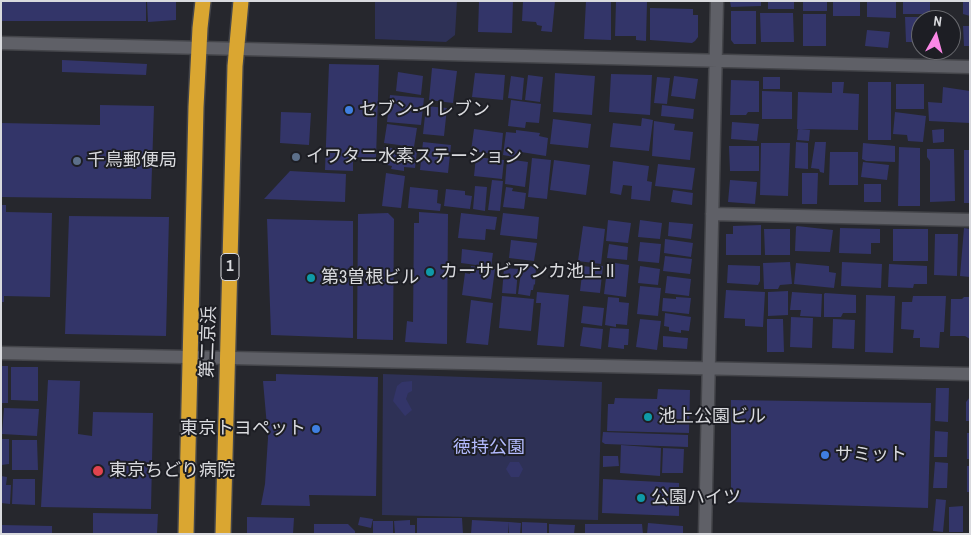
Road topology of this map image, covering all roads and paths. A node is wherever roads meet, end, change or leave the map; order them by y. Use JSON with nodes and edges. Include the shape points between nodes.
{"nodes":[{"id":1,"x":203,"y":1,"type":"edge"},
{"id":2,"x":241,"y":1,"type":"edge"},
{"id":3,"x":717,"y":1,"type":"edge"},
{"id":4,"x":1,"y":44,"type":"edge"},
{"id":5,"x":199,"y":49,"type":"junction"},
{"id":6,"x":237,"y":50,"type":"junction"},
{"id":7,"x":716,"y":61,"type":"junction"},
{"id":8,"x":970,"y":67,"type":"edge"},
{"id":9,"x":712,"y":214,"type":"junction"},
{"id":10,"x":970,"y":220,"type":"edge"},
{"id":11,"x":1,"y":353,"type":"edge"},
{"id":12,"x":190,"y":357,"type":"junction"},
{"id":13,"x":227,"y":357,"type":"junction"},
{"id":14,"x":709,"y":368,"type":"junction"},
{"id":15,"x":970,"y":374,"type":"edge"},
{"id":16,"x":186,"y":534,"type":"edge"},
{"id":17,"x":223,"y":534,"type":"edge"},
{"id":18,"x":705,"y":534,"type":"edge"}],
"edges":[{"from":1,"to":5,"type":"highway","name":"第二京浜"},
{"from":2,"to":6,"type":"highway","name":"第二京浜","number":"1"},
{"from":3,"to":7,"type":"street"},
{"from":4,"to":5,"type":"street"},
{"from":5,"to":6,"type":"street"},
{"from":5,"to":12,"type":"highway","name":"第二京浜"},
{"from":6,"to":7,"type":"street"},
{"from":6,"to":13,"type":"highway","name":"第二京浜","number":"1"},
{"from":7,"to":8,"type":"street"},
{"from":7,"to":9,"type":"street"},
{"from":9,"to":10,"type":"street"},
{"from":9,"to":14,"type":"street"},
{"from":11,"to":12,"type":"street"},
{"from":12,"to":13,"type":"street"},
{"from":12,"to":16,"type":"highway","name":"第二京浜"},
{"from":13,"to":14,"type":"street"},
{"from":13,"to":17,"type":"highway","name":"第二京浜","number":"1"},
{"from":14,"to":15,"type":"street"},
{"from":14,"to":18,"type":"street"}]}
